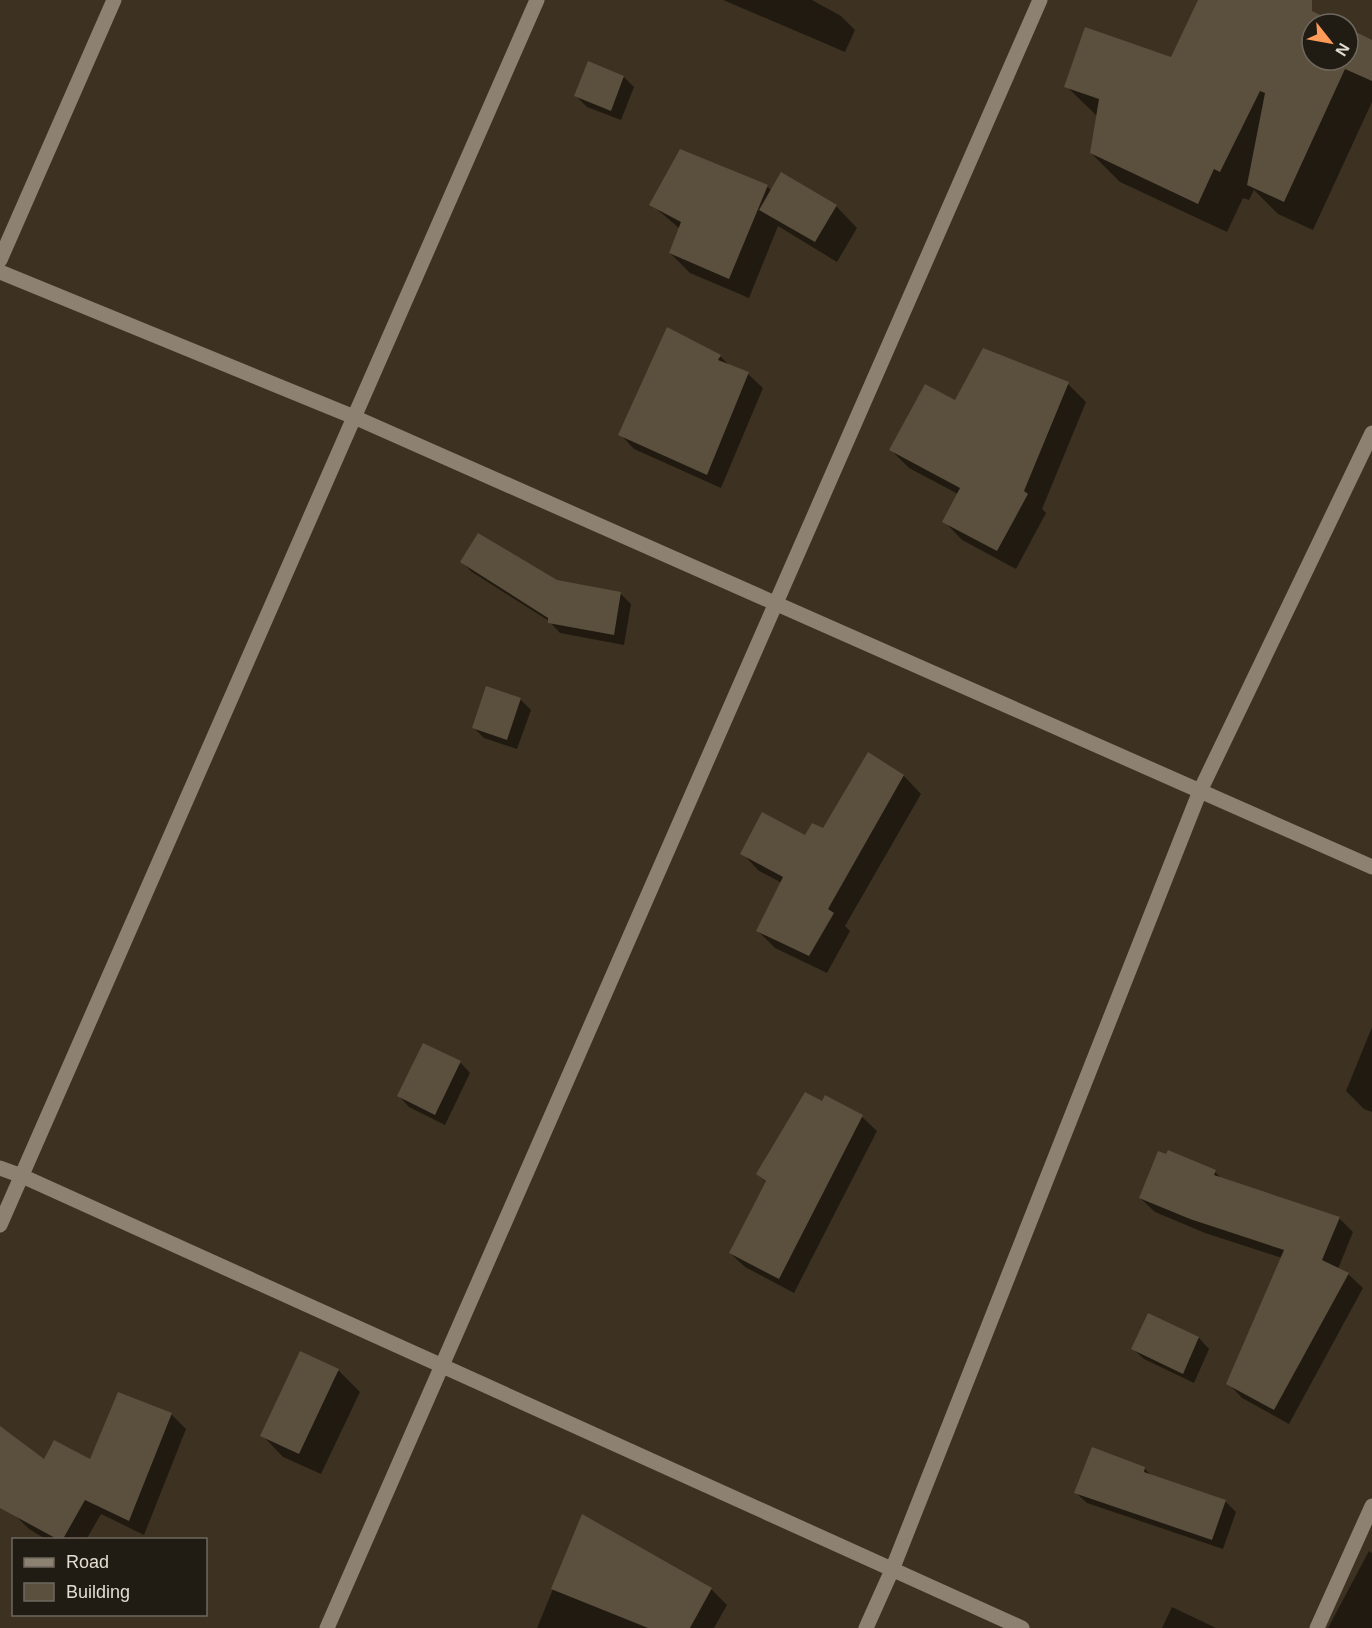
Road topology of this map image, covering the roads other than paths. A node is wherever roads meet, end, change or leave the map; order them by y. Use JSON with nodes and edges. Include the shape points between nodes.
{"nodes":[{"id":1,"x":114,"y":0,"type":"edge"},
{"id":2,"x":537,"y":0,"type":"edge"},
{"id":3,"x":1040,"y":0,"type":"edge"},
{"id":4,"x":0,"y":260,"type":"edge"},
{"id":5,"x":0,"y":272,"type":"edge"},
{"id":6,"x":354,"y":417,"type":"junction"},
{"id":7,"x":1372,"y":433,"type":"edge"},
{"id":8,"x":776,"y":604,"type":"junction"},
{"id":9,"x":1200,"y":791,"type":"junction"},
{"id":10,"x":1372,"y":867,"type":"edge"},
{"id":11,"x":0,"y":1168,"type":"edge"},
{"id":12,"x":22,"y":1176,"type":"junction"},
{"id":13,"x":0,"y":1225,"type":"edge"},
{"id":14,"x":442,"y":1365,"type":"junction"},
{"id":15,"x":1372,"y":1506,"type":"edge"},
{"id":16,"x":892,"y":1569,"type":"junction"},
{"id":17,"x":327,"y":1628,"type":"edge"},
{"id":18,"x":866,"y":1628,"type":"edge"},
{"id":19,"x":1022,"y":1628,"type":"edge"},
{"id":20,"x":1317,"y":1628,"type":"edge"}],
"edges":[{"from":1,"to":4,"type":"street"},
{"from":2,"to":6,"type":"street"},
{"from":3,"to":8,"type":"street"},
{"from":5,"to":6,"type":"street"},
{"from":6,"to":8,"type":"street"},
{"from":6,"to":12,"type":"street"},
{"from":7,"to":9,"type":"street"},
{"from":8,"to":9,"type":"street"},
{"from":8,"to":14,"type":"street"},
{"from":9,"to":10,"type":"street"},
{"from":9,"to":16,"type":"street"},
{"from":11,"to":12,"type":"street"},
{"from":12,"to":13,"type":"street"},
{"from":12,"to":14,"type":"street"},
{"from":14,"to":16,"type":"street"},
{"from":14,"to":17,"type":"street"},
{"from":15,"to":20,"type":"street"},
{"from":16,"to":18,"type":"street"},
{"from":16,"to":19,"type":"street"}]}
